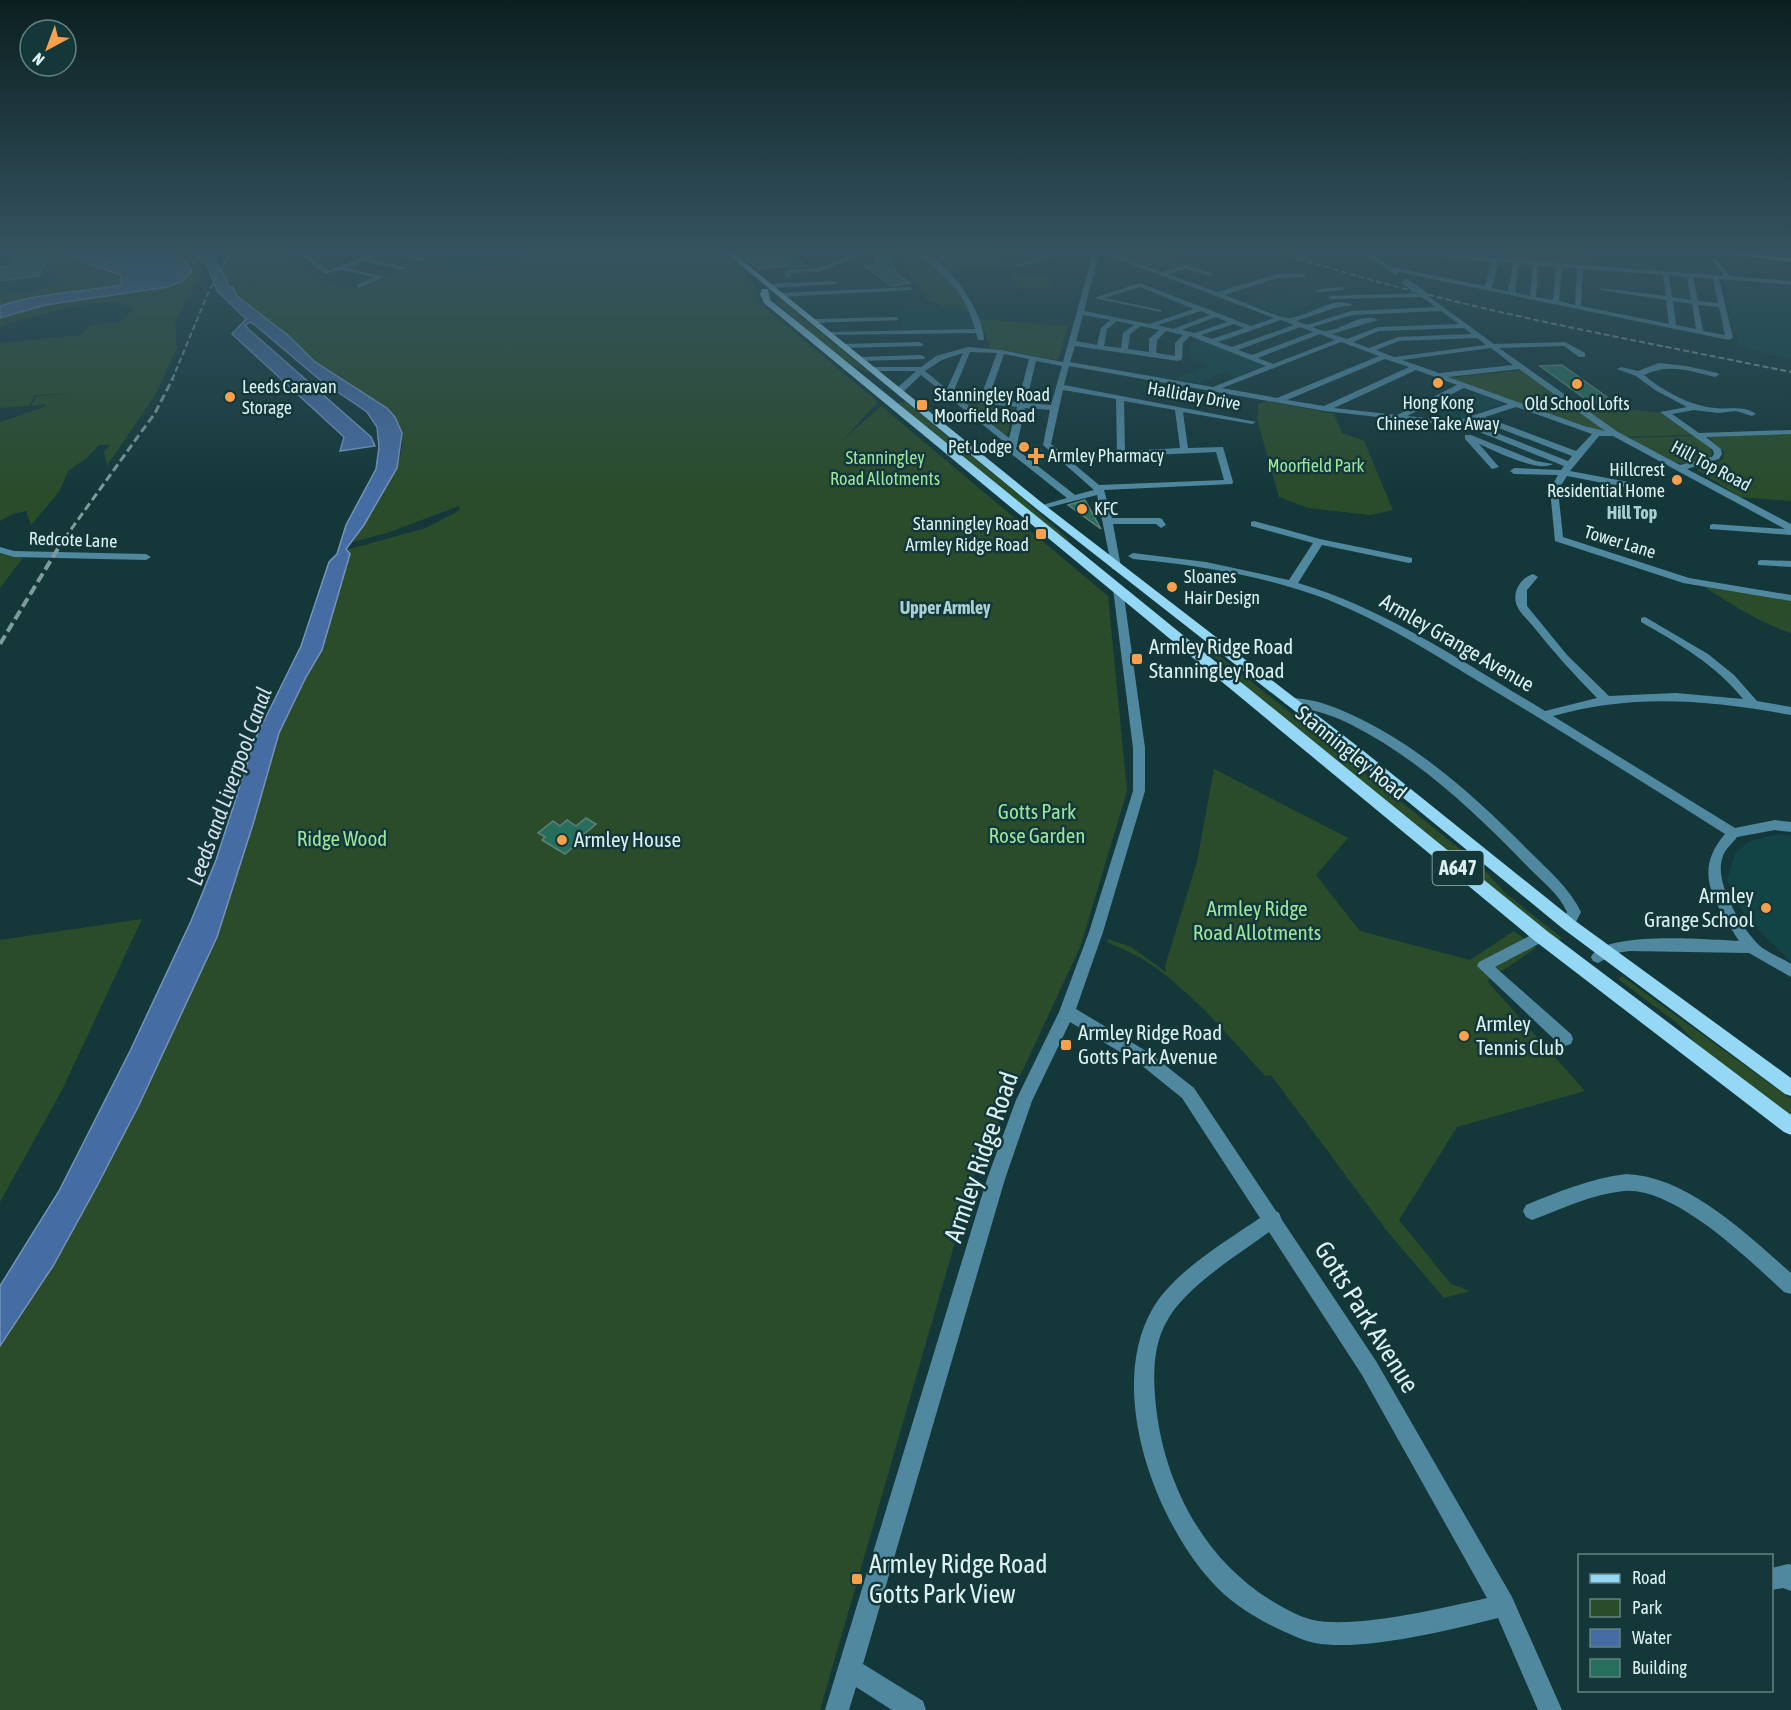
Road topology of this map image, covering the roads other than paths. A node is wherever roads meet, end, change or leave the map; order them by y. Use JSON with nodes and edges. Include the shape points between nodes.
{"nodes":[{"id":1,"x":916,"y":332,"type":"edge"},
{"id":2,"x":805,"y":333,"type":"edge"},
{"id":3,"x":881,"y":333,"type":"edge"},
{"id":4,"x":949,"y":333,"type":"edge"},
{"id":5,"x":980,"y":333,"type":"edge"},
{"id":6,"x":1075,"y":333,"type":"edge"},
{"id":7,"x":1103,"y":333,"type":"edge"},
{"id":8,"x":1127,"y":333,"type":"edge"},
{"id":9,"x":1160,"y":333,"type":"edge"},
{"id":10,"x":1182,"y":333,"type":"edge"},
{"id":11,"x":1199,"y":333,"type":"edge"},
{"id":12,"x":1237,"y":333,"type":"edge"},
{"id":13,"x":1283,"y":333,"type":"edge"},
{"id":14,"x":1323,"y":333,"type":"joint"},
{"id":15,"x":1367,"y":333,"type":"edge"},
{"id":16,"x":1475,"y":333,"type":"edge"},
{"id":17,"x":1700,"y":333,"type":"edge"},
{"id":18,"x":1728,"y":333,"type":"edge"},
{"id":19,"x":829,"y":334,"type":"joint"},
{"id":20,"x":1192,"y":335,"type":"junction"},
{"id":21,"x":1479,"y":336,"type":"junction"},
{"id":22,"x":1344,"y":341,"type":"junction"},
{"id":23,"x":1211,"y":342,"type":"junction"},
{"id":24,"x":1072,"y":343,"type":"junction"},
{"id":25,"x":919,"y":344,"type":"junction"},
{"id":26,"x":842,"y":346,"type":"junction"},
{"id":27,"x":1491,"y":346,"type":"junction"},
{"id":28,"x":1100,"y":348,"type":"junction"},
{"id":29,"x":968,"y":349,"type":"junction"},
{"id":30,"x":984,"y":349,"type":"junction"},
{"id":31,"x":1232,"y":350,"type":"junction"},
{"id":32,"x":1369,"y":350,"type":"junction"},
{"id":33,"x":1124,"y":351,"type":"junction"},
{"id":34,"x":954,"y":352,"type":"junction"},
{"id":35,"x":1001,"y":353,"type":"junction"},
{"id":36,"x":1582,"y":355,"type":"dead end"},
{"id":37,"x":1152,"y":356,"type":"junction"},
{"id":38,"x":921,"y":357,"type":"junction"},
{"id":39,"x":1389,"y":357,"type":"junction"},
{"id":40,"x":1251,"y":358,"type":"junction"},
{"id":41,"x":859,"y":359,"type":"junction"},
{"id":42,"x":1032,"y":359,"type":"junction"},
{"id":43,"x":1066,"y":364,"type":"junction"},
{"id":44,"x":1272,"y":366,"type":"junction"},
{"id":45,"x":1416,"y":367,"type":"junction"},
{"id":46,"x":1520,"y":367,"type":"junction"},
{"id":47,"x":872,"y":369,"type":"junction"},
{"id":48,"x":924,"y":369,"type":"junction"},
{"id":49,"x":1621,"y":369,"type":"dead end"},
{"id":50,"x":1639,"y":374,"type":"junction"},
{"id":51,"x":1715,"y":375,"type":"dead end"},
{"id":52,"x":1439,"y":376,"type":"junction"},
{"id":53,"x":1463,"y":385,"type":"junction"},
{"id":54,"x":1061,"y":387,"type":"junction"},
{"id":55,"x":1214,"y":389,"type":"junction"},
{"id":56,"x":900,"y":391,"type":"junction"},
{"id":57,"x":883,"y":396,"type":"junction"},
{"id":58,"x":951,"y":396,"type":"junction"},
{"id":59,"x":1120,"y":398,"type":"junction"},
{"id":60,"x":1277,"y":401,"type":"junction"},
{"id":61,"x":983,"y":402,"type":"junction"},
{"id":62,"x":1516,"y":404,"type":"junction"},
{"id":63,"x":1020,"y":405,"type":"junction"},
{"id":64,"x":1693,"y":407,"type":"junction"},
{"id":65,"x":1054,"y":408,"type":"junction"},
{"id":66,"x":1179,"y":409,"type":"junction"},
{"id":67,"x":1325,"y":409,"type":"junction"},
{"id":68,"x":1752,"y":414,"type":"dead end"},
{"id":69,"x":1399,"y":417,"type":"junction"},
{"id":70,"x":1478,"y":417,"type":"junction"},
{"id":71,"x":1252,"y":422,"type":"dead end"},
{"id":72,"x":1459,"y":423,"type":"junction"},
{"id":73,"x":1791,"y":432,"type":"edge"},
{"id":74,"x":1597,"y":433,"type":"junction"},
{"id":75,"x":1615,"y":434,"type":"junction"},
{"id":76,"x":1699,"y":435,"type":"junction"},
{"id":77,"x":1468,"y":437,"type":"junction"},
{"id":78,"x":1012,"y":444,"type":"junction"},
{"id":79,"x":1184,"y":450,"type":"junction"},
{"id":80,"x":1121,"y":453,"type":"junction"},
{"id":81,"x":1578,"y":455,"type":"junction"},
{"id":82,"x":1061,"y":457,"type":"junction"},
{"id":83,"x":1495,"y":467,"type":"dead end"},
{"id":84,"x":1679,"y":468,"type":"junction"},
{"id":85,"x":1566,"y":469,"type":"junction"},
{"id":86,"x":1514,"y":471,"type":"dead end"},
{"id":87,"x":1634,"y":486,"type":"dead end"},
{"id":88,"x":1099,"y":490,"type":"junction"},
{"id":89,"x":1073,"y":498,"type":"junction"},
{"id":90,"x":1042,"y":508,"type":"junction"},
{"id":91,"x":1108,"y":522,"type":"junction"},
{"id":92,"x":1254,"y":524,"type":"dead end"},
{"id":93,"x":1161,"y":525,"type":"dead end"},
{"id":94,"x":1713,"y":527,"type":"dead end"},
{"id":95,"x":1791,"y":530,"type":"edge"},
{"id":96,"x":1319,"y":542,"type":"junction"},
{"id":97,"x":1112,"y":543,"type":"junction"},
{"id":98,"x":0,"y":550,"type":"edge"},
{"id":99,"x":1097,"y":552,"type":"junction"},
{"id":100,"x":1133,"y":556,"type":"dead end"},
{"id":101,"x":146,"y":557,"type":"dead end"},
{"id":102,"x":1409,"y":560,"type":"dead end"},
{"id":103,"x":1761,"y":563,"type":"dead end"},
{"id":104,"x":1791,"y":564,"type":"edge"},
{"id":105,"x":1116,"y":567,"type":"junction"},
{"id":106,"x":1100,"y":574,"type":"junction"},
{"id":107,"x":1533,"y":577,"type":"dead end"},
{"id":108,"x":1291,"y":585,"type":"junction"},
{"id":109,"x":1118,"y":589,"type":"junction"},
{"id":110,"x":1791,"y":598,"type":"edge"},
{"id":111,"x":1133,"y":601,"type":"junction"},
{"id":112,"x":1123,"y":620,"type":"junction"},
{"id":113,"x":1645,"y":620,"type":"dead end"},
{"id":114,"x":1214,"y":643,"type":"junction"},
{"id":115,"x":1239,"y":688,"type":"junction"},
{"id":116,"x":1606,"y":700,"type":"junction"},
{"id":117,"x":1289,"y":701,"type":"junction"},
{"id":118,"x":1753,"y":704,"type":"junction"},
{"id":119,"x":1791,"y":711,"type":"edge"},
{"id":120,"x":1544,"y":715,"type":"junction"},
{"id":121,"x":1791,"y":827,"type":"edge"},
{"id":122,"x":1733,"y":833,"type":"junction"},
{"id":123,"x":1517,"y":883,"type":"junction"},
{"id":124,"x":1568,"y":924,"type":"junction"},
{"id":125,"x":1541,"y":936,"type":"junction"},
{"id":126,"x":1584,"y":941,"type":"junction"},
{"id":127,"x":1751,"y":947,"type":"junction"},
{"id":128,"x":1599,"y":964,"type":"junction"},
{"id":129,"x":1791,"y":971,"type":"edge"},
{"id":130,"x":1067,"y":1012,"type":"junction"},
{"id":131,"x":1565,"y":1039,"type":"dead end"},
{"id":132,"x":1791,"y":1088,"type":"edge"},
{"id":133,"x":1791,"y":1126,"type":"edge"},
{"id":134,"x":1532,"y":1211,"type":"dead end"},
{"id":135,"x":1273,"y":1218,"type":"junction"},
{"id":136,"x":1791,"y":1285,"type":"edge"},
{"id":137,"x":1773,"y":1580,"type":"edge"},
{"id":138,"x":1791,"y":1580,"type":"edge"},
{"id":139,"x":1504,"y":1605,"type":"junction"},
{"id":140,"x":849,"y":1669,"type":"junction"},
{"id":141,"x":837,"y":1710,"type":"edge"},
{"id":142,"x":914,"y":1710,"type":"edge"},
{"id":143,"x":1550,"y":1710,"type":"edge"}],
"edges":[{"from":1,"to":25,"type":"street"},
{"from":2,"to":57,"type":"main road","name":"Stanningley Road","number":"A647"},
{"from":3,"to":19,"type":"street"},
{"from":4,"to":34,"type":"street"},
{"from":5,"to":30,"type":"street"},
{"from":6,"to":24,"type":"street"},
{"from":7,"to":28,"type":"street"},
{"from":8,"to":33,"type":"street"},
{"from":9,"to":37,"type":"street","via":[[1153,339]]},
{"from":10,"to":20,"type":"street"},
{"from":11,"to":20,"type":"street"},
{"from":12,"to":23,"type":"street"},
{"from":13,"to":31,"type":"street"},
{"from":14,"to":22,"type":"street"},
{"from":14,"to":40,"type":"street"},
{"from":15,"to":22,"type":"street"},
{"from":16,"to":21,"type":"street","name":"Hill Top Road"},
{"from":17,"to":18,"type":"street","via":[[1729,338]]},
{"from":19,"to":26,"type":"main road","name":"Stanningley Road","number":"A647"},
{"from":20,"to":23,"type":"street"},
{"from":20,"to":37,"type":"street","via":[[1179,343],[1178,359]]},
{"from":21,"to":27,"type":"street","name":"Hill Top Road"},
{"from":21,"to":32,"type":"street","via":[[1398,339]]},
{"from":22,"to":32,"type":"street"},
{"from":22,"to":44,"type":"street"},
{"from":23,"to":31,"type":"street"},
{"from":24,"to":28,"type":"street"},
{"from":24,"to":43,"type":"street"},
{"from":25,"to":26,"type":"street"},
{"from":25,"to":38,"type":"street"},
{"from":26,"to":41,"type":"main road","name":"Stanningley Road","number":"A647"},
{"from":27,"to":36,"type":"street","via":[[1565,344]]},
{"from":27,"to":39,"type":"street"},
{"from":27,"to":46,"type":"street","name":"Hill Top Road"},
{"from":28,"to":33,"type":"street"},
{"from":29,"to":30,"type":"street"},
{"from":29,"to":34,"type":"street"},
{"from":29,"to":58,"type":"street"},
{"from":30,"to":35,"type":"street"},
{"from":31,"to":40,"type":"street"},
{"from":32,"to":39,"type":"street"},
{"from":33,"to":37,"type":"street"},
{"from":34,"to":48,"type":"street"},
{"from":35,"to":42,"type":"street"},
{"from":35,"to":61,"type":"street"},
{"from":38,"to":41,"type":"street"},
{"from":38,"to":48,"type":"street"},
{"from":39,"to":45,"type":"street"},
{"from":39,"to":60,"type":"street"},
{"from":40,"to":44,"type":"street"},
{"from":41,"to":47,"type":"main road","name":"Stanningley Road","number":"A647"},
{"from":42,"to":43,"type":"street"},
{"from":42,"to":63,"type":"street"},
{"from":43,"to":54,"type":"street"},
{"from":43,"to":55,"type":"street"},
{"from":44,"to":55,"type":"street"},
{"from":45,"to":52,"type":"street"},
{"from":45,"to":67,"type":"street"},
{"from":46,"to":52,"type":"street"},
{"from":46,"to":75,"type":"street","name":"Hill Top Road"},
{"from":47,"to":48,"type":"street"},
{"from":47,"to":56,"type":"main road","name":"Stanningley Road","number":"A647"},
{"from":48,"to":56,"type":"street"},
{"from":48,"to":58,"type":"street"},
{"from":49,"to":50,"type":"street"},
{"from":50,"to":51,"type":"street","via":[[1659,365]]},
{"from":50,"to":64,"type":"street"},
{"from":52,"to":53,"type":"street"},
{"from":53,"to":62,"type":"street"},
{"from":53,"to":69,"type":"street"},
{"from":54,"to":59,"type":"street","name":"Halliday Drive"},
{"from":54,"to":65,"type":"street"},
{"from":55,"to":60,"type":"street"},
{"from":56,"to":57,"type":"main road"},
{"from":56,"to":90,"type":"main road","name":"Stanningley Road","number":"A647"},
{"from":57,"to":106,"type":"main road","name":"Stanningley Road","number":"A647"},
{"from":58,"to":61,"type":"street"},
{"from":58,"to":78,"type":"street"},
{"from":59,"to":66,"type":"street","name":"Halliday Drive"},
{"from":59,"to":80,"type":"street"},
{"from":60,"to":67,"type":"street"},
{"from":61,"to":63,"type":"street"},
{"from":62,"to":70,"type":"street"},
{"from":62,"to":74,"type":"street"},
{"from":63,"to":65,"type":"street"},
{"from":63,"to":78,"type":"street"},
{"from":64,"to":68,"type":"street","via":[[1718,411],[1741,406]]},
{"from":64,"to":76,"type":"street","via":[[1664,412]]},
{"from":65,"to":82,"type":"street","via":[[1047,445]]},
{"from":66,"to":71,"type":"street","name":"Halliday Drive"},
{"from":66,"to":79,"type":"street"},
{"from":67,"to":69,"type":"street"},
{"from":69,"to":72,"type":"street"},
{"from":70,"to":72,"type":"street"},
{"from":70,"to":81,"type":"street"},
{"from":72,"to":77,"type":"street"},
{"from":72,"to":85,"type":"street"},
{"from":73,"to":76,"type":"street"},
{"from":74,"to":75,"type":"street"},
{"from":74,"to":81,"type":"street","name":"Tower Lane"},
{"from":75,"to":84,"type":"street","name":"Hill Top Road"},
{"from":76,"to":84,"type":"street","via":[[1716,449],[1715,459]]},
{"from":77,"to":83,"type":"street"},
{"from":77,"to":85,"type":"street","via":[[1535,464]]},
{"from":78,"to":89,"type":"street","via":[[1012,450]]},
{"from":79,"to":80,"type":"street"},
{"from":79,"to":88,"type":"street","via":[[1220,449],[1229,482]]},
{"from":80,"to":82,"type":"street"},
{"from":81,"to":85,"type":"street","name":"Tower Lane"},
{"from":82,"to":88,"type":"street"},
{"from":84,"to":95,"type":"street","name":"Hill Top Road"},
{"from":85,"to":86,"type":"street"},
{"from":85,"to":87,"type":"street"},
{"from":85,"to":110,"type":"street","name":"Tower Lane","via":[[1554,494],[1558,538],[1687,581]]},
{"from":88,"to":89,"type":"street"},
{"from":88,"to":91,"type":"street"},
{"from":89,"to":90,"type":"street"},
{"from":90,"to":99,"type":"main road","name":"Stanningley Road","number":"A647"},
{"from":91,"to":93,"type":"street","via":[[1159,521]]},
{"from":91,"to":97,"type":"street"},
{"from":92,"to":96,"type":"street"},
{"from":94,"to":95,"type":"street"},
{"from":96,"to":102,"type":"street"},
{"from":96,"to":108,"type":"street"},
{"from":97,"to":99,"type":"street"},
{"from":97,"to":105,"type":"street"},
{"from":98,"to":101,"type":"street","name":"Redcote Lane","via":[[14,554]]},
{"from":99,"to":105,"type":"main road","name":"Stanningley Road","number":"A647"},
{"from":99,"to":106,"type":"main road"},
{"from":100,"to":108,"type":"street","name":"Armley Grange Avenue","via":[[1195,562]]},
{"from":103,"to":104,"type":"street"},
{"from":105,"to":111,"type":"main road","via":[[1133,585]]},
{"from":105,"to":114,"type":"main road","name":"Stanningley Road","number":"A647"},
{"from":106,"to":109,"type":"main road","name":"Stanningley Road","number":"A647"},
{"from":107,"to":116,"type":"street","via":[[1521,588],[1522,606],[1563,657]]},
{"from":108,"to":120,"type":"street","name":"Armley Grange Avenue","via":[[1322,594],[1377,619]]},
{"from":109,"to":111,"type":"main road","name":"Stanningley Road","number":"A647"},
{"from":109,"to":112,"type":"street","name":"Armley Ridge Road"},
{"from":111,"to":112,"type":"street"},
{"from":111,"to":115,"type":"main road","name":"Stanningley Road","number":"A647"},
{"from":112,"to":130,"type":"street","name":"Armley Ridge Road","via":[[1139,748],[1139,791]]},
{"from":113,"to":118,"type":"street","via":[[1720,666]]},
{"from":114,"to":115,"type":"main road","via":[[1203,651],[1230,673]]},
{"from":114,"to":117,"type":"main road","name":"Stanningley Road","number":"A647"},
{"from":115,"to":125,"type":"main road","name":"Stanningley Road","number":"A647"},
{"from":116,"to":118,"type":"street","via":[[1675,697]]},
{"from":116,"to":120,"type":"street"},
{"from":117,"to":123,"type":"main road","name":"Stanningley Road","number":"A647"},
{"from":117,"to":124,"type":"street","name":"Stanningley Road","via":[[1341,715],[1413,757],[1444,781],[1512,840],[1562,894],[1574,912]]},
{"from":118,"to":119,"type":"street"},
{"from":120,"to":122,"type":"street","name":"Armley Grange Avenue"},
{"from":121,"to":122,"type":"street","via":[[1775,825]]},
{"from":122,"to":127,"type":"street","via":[[1717,854],[1713,870],[1722,900]]},
{"from":123,"to":124,"type":"main road","name":"Stanningley Road","number":"A647"},
{"from":123,"to":126,"type":"main road","via":[[1529,905]]},
{"from":124,"to":126,"type":"main road","name":"Stanningley Road","number":"A647"},
{"from":125,"to":128,"type":"main road","name":"Stanningley Road","number":"A647"},
{"from":125,"to":131,"type":"street","via":[[1484,966]]},
{"from":126,"to":128,"type":"main road","via":[[1578,950],[1580,954]]},
{"from":127,"to":128,"type":"street","via":[[1629,945]]},
{"from":127,"to":129,"type":"street"},
{"from":128,"to":132,"type":"main road","name":"Stanningley Road","number":"A647"},
{"from":128,"to":133,"type":"main road","via":[[1670,1024],[1688,1047]]},
{"from":130,"to":135,"type":"street","name":"Gotts Park Avenue","via":[[1128,1047],[1188,1093]]},
{"from":130,"to":140,"type":"street","name":"Armley Ridge Road","via":[[1024,1100],[996,1179]]},
{"from":134,"to":136,"type":"street","via":[[1596,1188],[1638,1183],[1672,1195],[1707,1216]]},
{"from":135,"to":139,"type":"street","name":"Gotts Park Avenue","via":[[1369,1368]]},
{"from":135,"to":139,"type":"street","via":[[1182,1289],[1160,1314],[1148,1340],[1144,1387],[1148,1428],[1159,1471],[1185,1528],[1219,1574],[1266,1612],[1315,1632],[1358,1632],[1427,1624]]},
{"from":137,"to":138,"type":"street","via":[[1788,1575]]},
{"from":139,"to":143,"type":"street","name":"Gotts Park Avenue"},
{"from":140,"to":141,"type":"street","name":"Armley Ridge Road"},
{"from":140,"to":142,"type":"street"}]}
